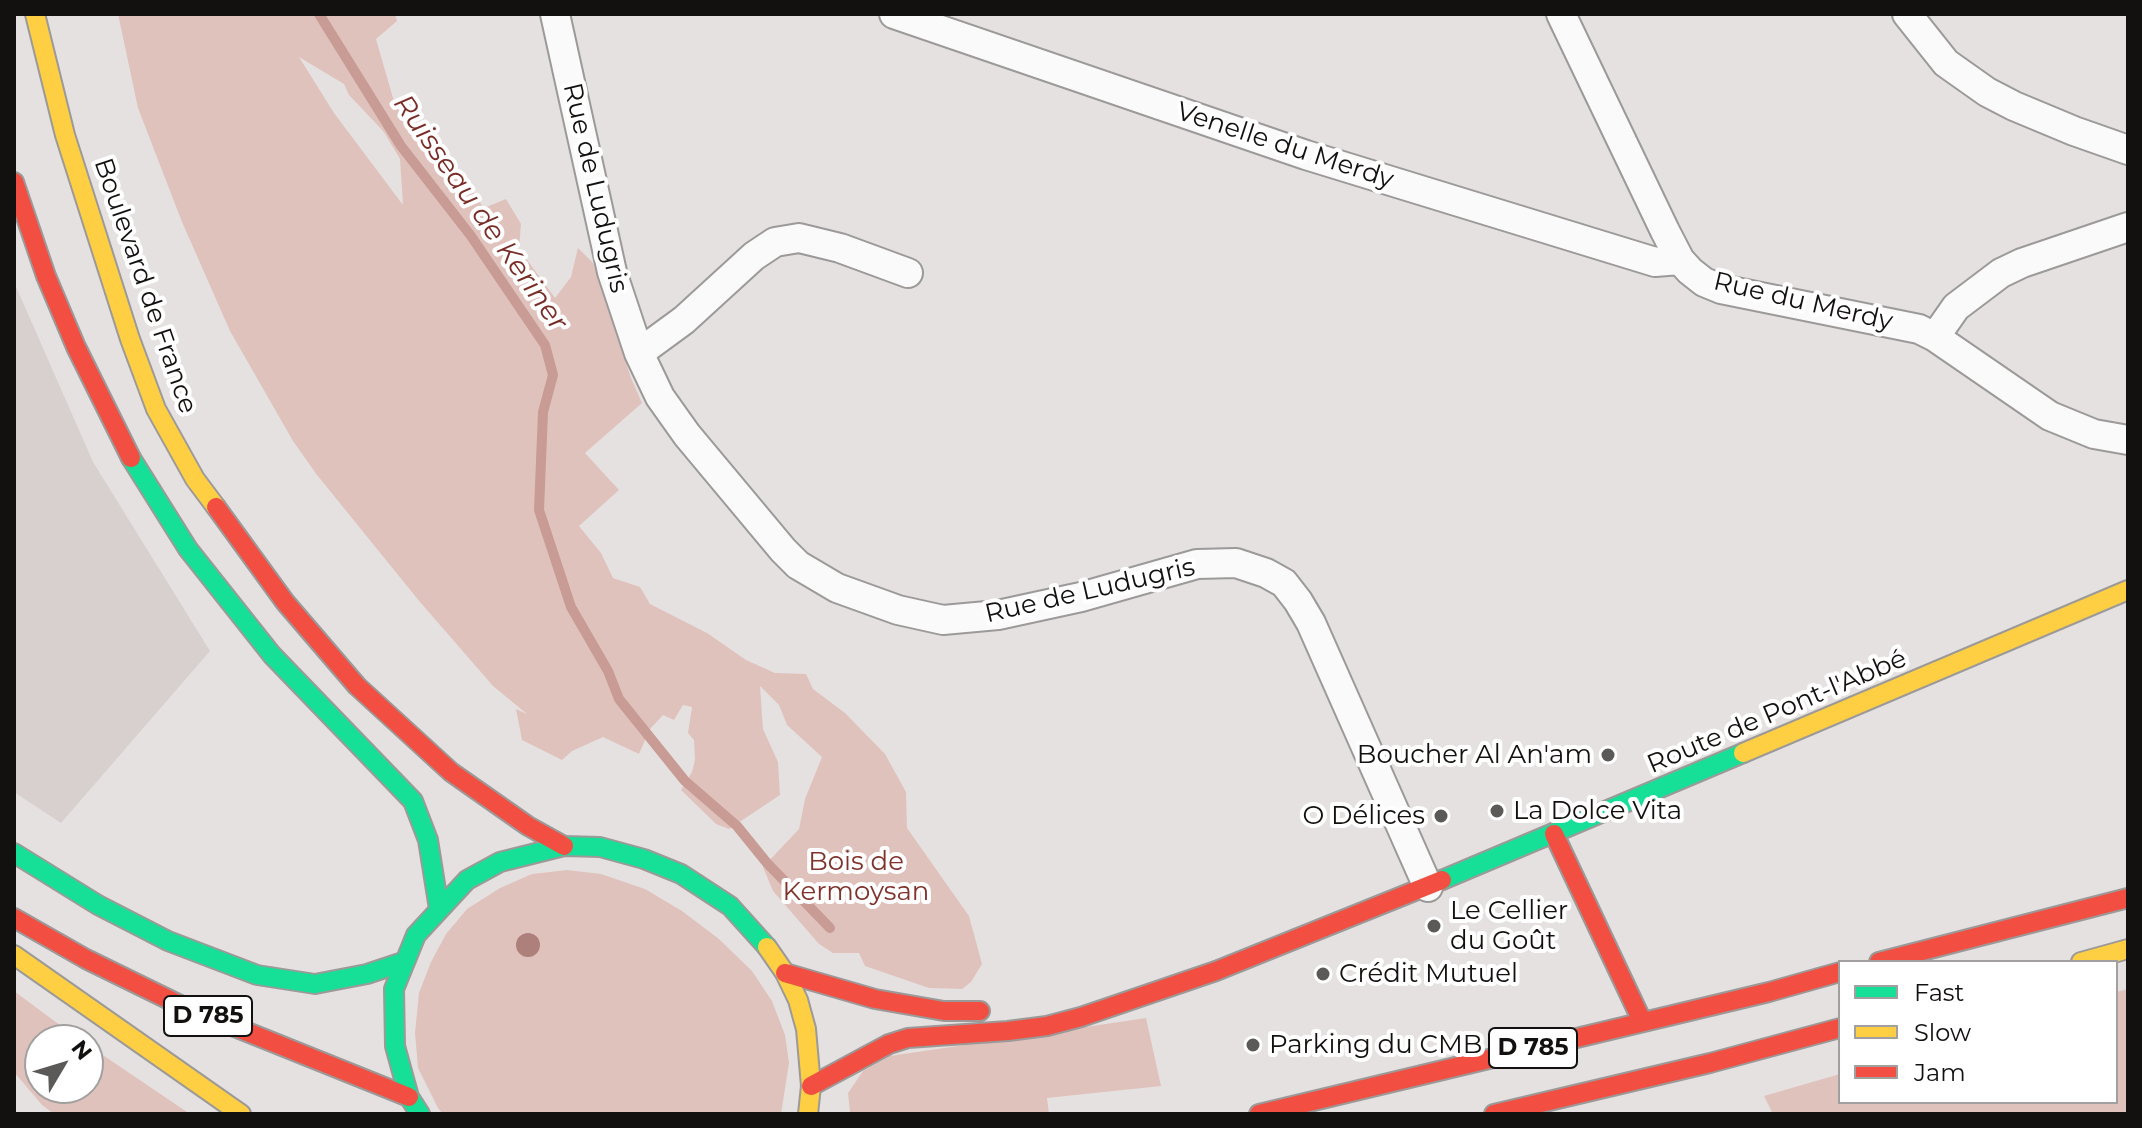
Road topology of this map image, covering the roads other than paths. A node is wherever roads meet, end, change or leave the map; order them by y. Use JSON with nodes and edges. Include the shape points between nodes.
{"nodes":[{"id":1,"x":35,"y":14,"type":"edge"},
{"id":2,"x":555,"y":14,"type":"edge"},
{"id":3,"x":894,"y":14,"type":"edge"},
{"id":4,"x":1561,"y":14,"type":"edge"},
{"id":5,"x":1907,"y":14,"type":"edge"},
{"id":6,"x":2128,"y":150,"type":"edge"},
{"id":7,"x":15,"y":190,"type":"edge"},
{"id":8,"x":2128,"y":227,"type":"edge"},
{"id":9,"x":1680,"y":260,"type":"junction"},
{"id":10,"x":908,"y":273,"type":"dead end"},
{"id":11,"x":1935,"y":337,"type":"junction"},
{"id":12,"x":639,"y":353,"type":"junction"},
{"id":13,"x":2128,"y":440,"type":"edge"},
{"id":14,"x":2128,"y":590,"type":"edge"},
{"id":15,"x":1554,"y":834,"type":"junction"},
{"id":16,"x":564,"y":846,"type":"junction"},
{"id":17,"x":14,"y":853,"type":"edge"},
{"id":18,"x":1428,"y":887,"type":"junction"},
{"id":19,"x":2128,"y":898,"type":"edge"},
{"id":20,"x":439,"y":909,"type":"junction"},
{"id":21,"x":14,"y":918,"type":"edge"},
{"id":22,"x":2128,"y":949,"type":"edge"},
{"id":23,"x":14,"y":955,"type":"edge"},
{"id":24,"x":1887,"y":960,"type":"edge"},
{"id":25,"x":2088,"y":960,"type":"edge"},
{"id":26,"x":403,"y":962,"type":"junction"},
{"id":27,"x":785,"y":973,"type":"junction"},
{"id":28,"x":1838,"y":973,"type":"edge"},
{"id":29,"x":1131,"y":998,"type":"junction"},
{"id":30,"x":1029,"y":1010,"type":"dead end"},
{"id":31,"x":999,"y":1011,"type":"dead end"},
{"id":32,"x":1642,"y":1021,"type":"junction"},
{"id":33,"x":1838,"y":1029,"type":"edge"},
{"id":34,"x":811,"y":1086,"type":"junction"},
{"id":35,"x":409,"y":1097,"type":"junction"},
{"id":36,"x":811,"y":1112,"type":"edge"},
{"id":37,"x":241,"y":1114,"type":"edge"},
{"id":38,"x":420,"y":1114,"type":"edge"},
{"id":39,"x":1259,"y":1114,"type":"edge"},
{"id":40,"x":1494,"y":1114,"type":"edge"}],
"edges":[{"from":1,"to":16,"type":"main road","name":"Boulevard de France","via":[[65,135],[130,339],[156,409],[195,479],[285,602],[357,686],[451,772]]},
{"from":2,"to":12,"type":"street","name":"Rue de Ludugris","via":[[612,272]]},
{"from":3,"to":9,"type":"street","name":"Venelle du Merdy","via":[[1306,155],[1655,262]]},
{"from":4,"to":9,"type":"street","name":"Rue du Merdy"},
{"from":5,"to":6,"type":"street","via":[[1946,63],[1987,92]]},
{"from":7,"to":20,"type":"main road","via":[[76,347],[155,499],[272,655],[413,801],[428,840]]},
{"from":8,"to":11,"type":"street","via":[[2001,273],[1956,307]]},
{"from":9,"to":11,"type":"street","name":"Rue du Merdy","via":[[1704,282],[1721,289],[1904,325]]},
{"from":10,"to":12,"type":"street","via":[[799,238],[775,242]]},
{"from":11,"to":13,"type":"street","name":"Rue du Merdy","via":[[2050,416],[2094,434]]},
{"from":12,"to":18,"type":"street","name":"Rue de Ludugris","via":[[660,397],[687,435],[783,550],[798,565],[867,600],[960,620],[1081,597],[1197,564],[1244,564],[1284,583],[1317,637]]},
{"from":14,"to":15,"type":"main road","name":"Route de Pont-l'Abbé"},
{"from":15,"to":18,"type":"main road","name":"Route de Pont-l'Abbé"},
{"from":15,"to":32,"type":"main road"},
{"from":16,"to":20,"type":"main road","via":[[500,862],[467,880]]},
{"from":16,"to":27,"type":"main road","via":[[600,847],[681,874],[730,906]]},
{"from":17,"to":26,"type":"main road","number":"D 785","via":[[168,941],[257,975],[315,984]]},
{"from":18,"to":29,"type":"main road","name":"Route de Pont-l'Abbé","via":[[1216,971]]},
{"from":19,"to":24,"type":"main road"},
{"from":20,"to":26,"type":"main road","via":[[416,935]]},
{"from":21,"to":35,"type":"main road","number":"D 785","via":[[180,1005]]},
{"from":22,"to":25,"type":"main road"},
{"from":23,"to":37,"type":"main road","number":"D 785"},
{"from":26,"to":35,"type":"main road","via":[[393,1014],[395,1046]]},
{"from":27,"to":31,"type":"main road","via":[[875,999],[944,1011]]},
{"from":27,"to":34,"type":"main road","via":[[806,1029]]},
{"from":28,"to":32,"type":"main road","number":"D 785"},
{"from":29,"to":30,"type":"main road","name":"Route de Pont-l'Abbé"},
{"from":29,"to":34,"type":"main road","name":"Route de Pont-l'Abbé","via":[[1047,1026],[908,1038]]},
{"from":32,"to":39,"type":"main road","number":"D 785"},
{"from":33,"to":40,"type":"main road","number":"D 785"},
{"from":34,"to":36,"type":"main road"},
{"from":35,"to":38,"type":"main road"}]}
